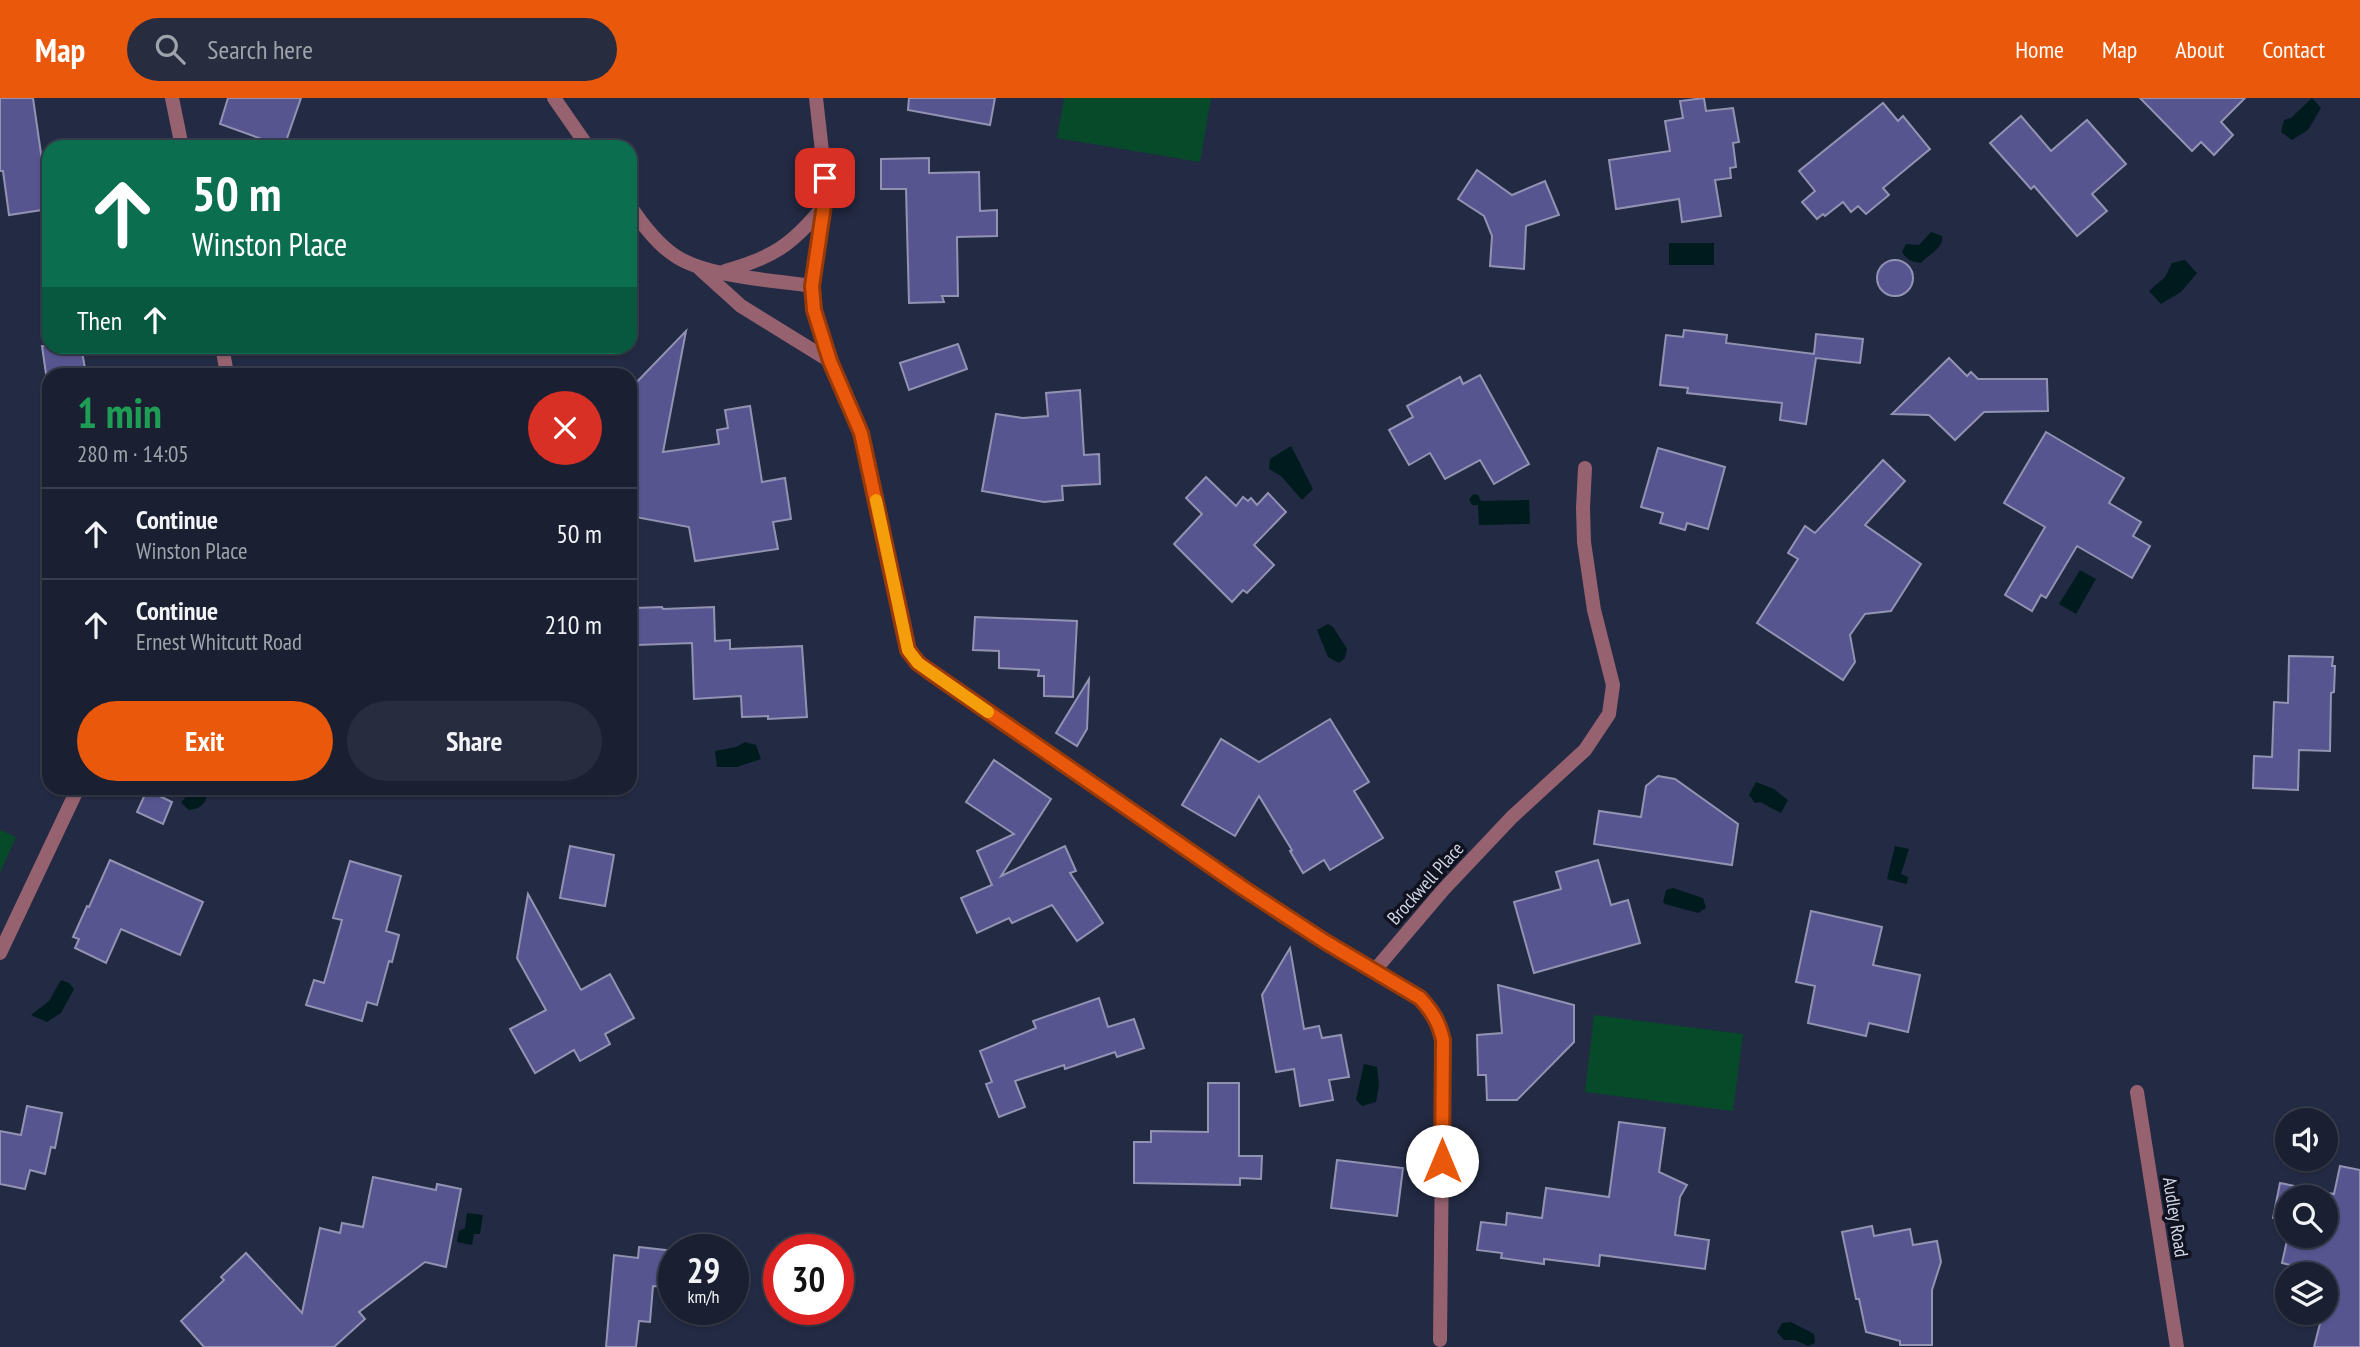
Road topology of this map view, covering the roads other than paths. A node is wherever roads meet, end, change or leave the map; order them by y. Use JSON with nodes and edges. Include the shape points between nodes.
{"nodes":[{"id":1,"x":172,"y":98,"type":"edge"},
{"id":2,"x":554,"y":98,"type":"edge"},
{"id":3,"x":816,"y":98,"type":"edge"},
{"id":4,"x":181,"y":140,"type":"edge"},
{"id":5,"x":583,"y":140,"type":"edge"},
{"id":6,"x":824,"y":205,"type":"junction"},
{"id":7,"x":637,"y":214,"type":"edge"},
{"id":8,"x":700,"y":268,"type":"junction"},
{"id":9,"x":720,"y":272,"type":"junction"},
{"id":10,"x":812,"y":286,"type":"junction"},
{"id":11,"x":830,"y":361,"type":"junction"},
{"id":12,"x":1585,"y":468,"type":"dead end"},
{"id":13,"x":75,"y":795,"type":"edge"},
{"id":14,"x":0,"y":953,"type":"edge"},
{"id":15,"x":1375,"y":970,"type":"junction"},
{"id":16,"x":2137,"y":1093,"type":"dead end"},
{"id":17,"x":1440,"y":1340,"type":"dead end"},
{"id":18,"x":2176,"y":1347,"type":"edge"}],
"edges":[{"from":1,"to":4,"type":"street"},
{"from":2,"to":5,"type":"street"},
{"from":3,"to":6,"type":"street"},
{"from":6,"to":9,"type":"street","via":[[797,236],[770,256]]},
{"from":6,"to":10,"type":"street"},
{"from":7,"to":8,"type":"street","via":[[663,246]]},
{"from":8,"to":9,"type":"street"},
{"from":8,"to":11,"type":"street","via":[[741,306]]},
{"from":9,"to":10,"type":"street"},
{"from":10,"to":11,"type":"street","via":[[814,310]]},
{"from":11,"to":15,"type":"street","via":[[861,433],[902,629],[908,650],[918,663],[1243,888]]},
{"from":12,"to":15,"type":"street","name":"Brockwell Place","via":[[1584,542],[1594,610],[1613,685],[1609,714],[1585,750],[1512,817]]},
{"from":13,"to":14,"type":"street"},
{"from":15,"to":17,"type":"street","via":[[1420,998],[1439,1023],[1443,1040]]},
{"from":16,"to":18,"type":"street","name":"Audley Road"}]}
